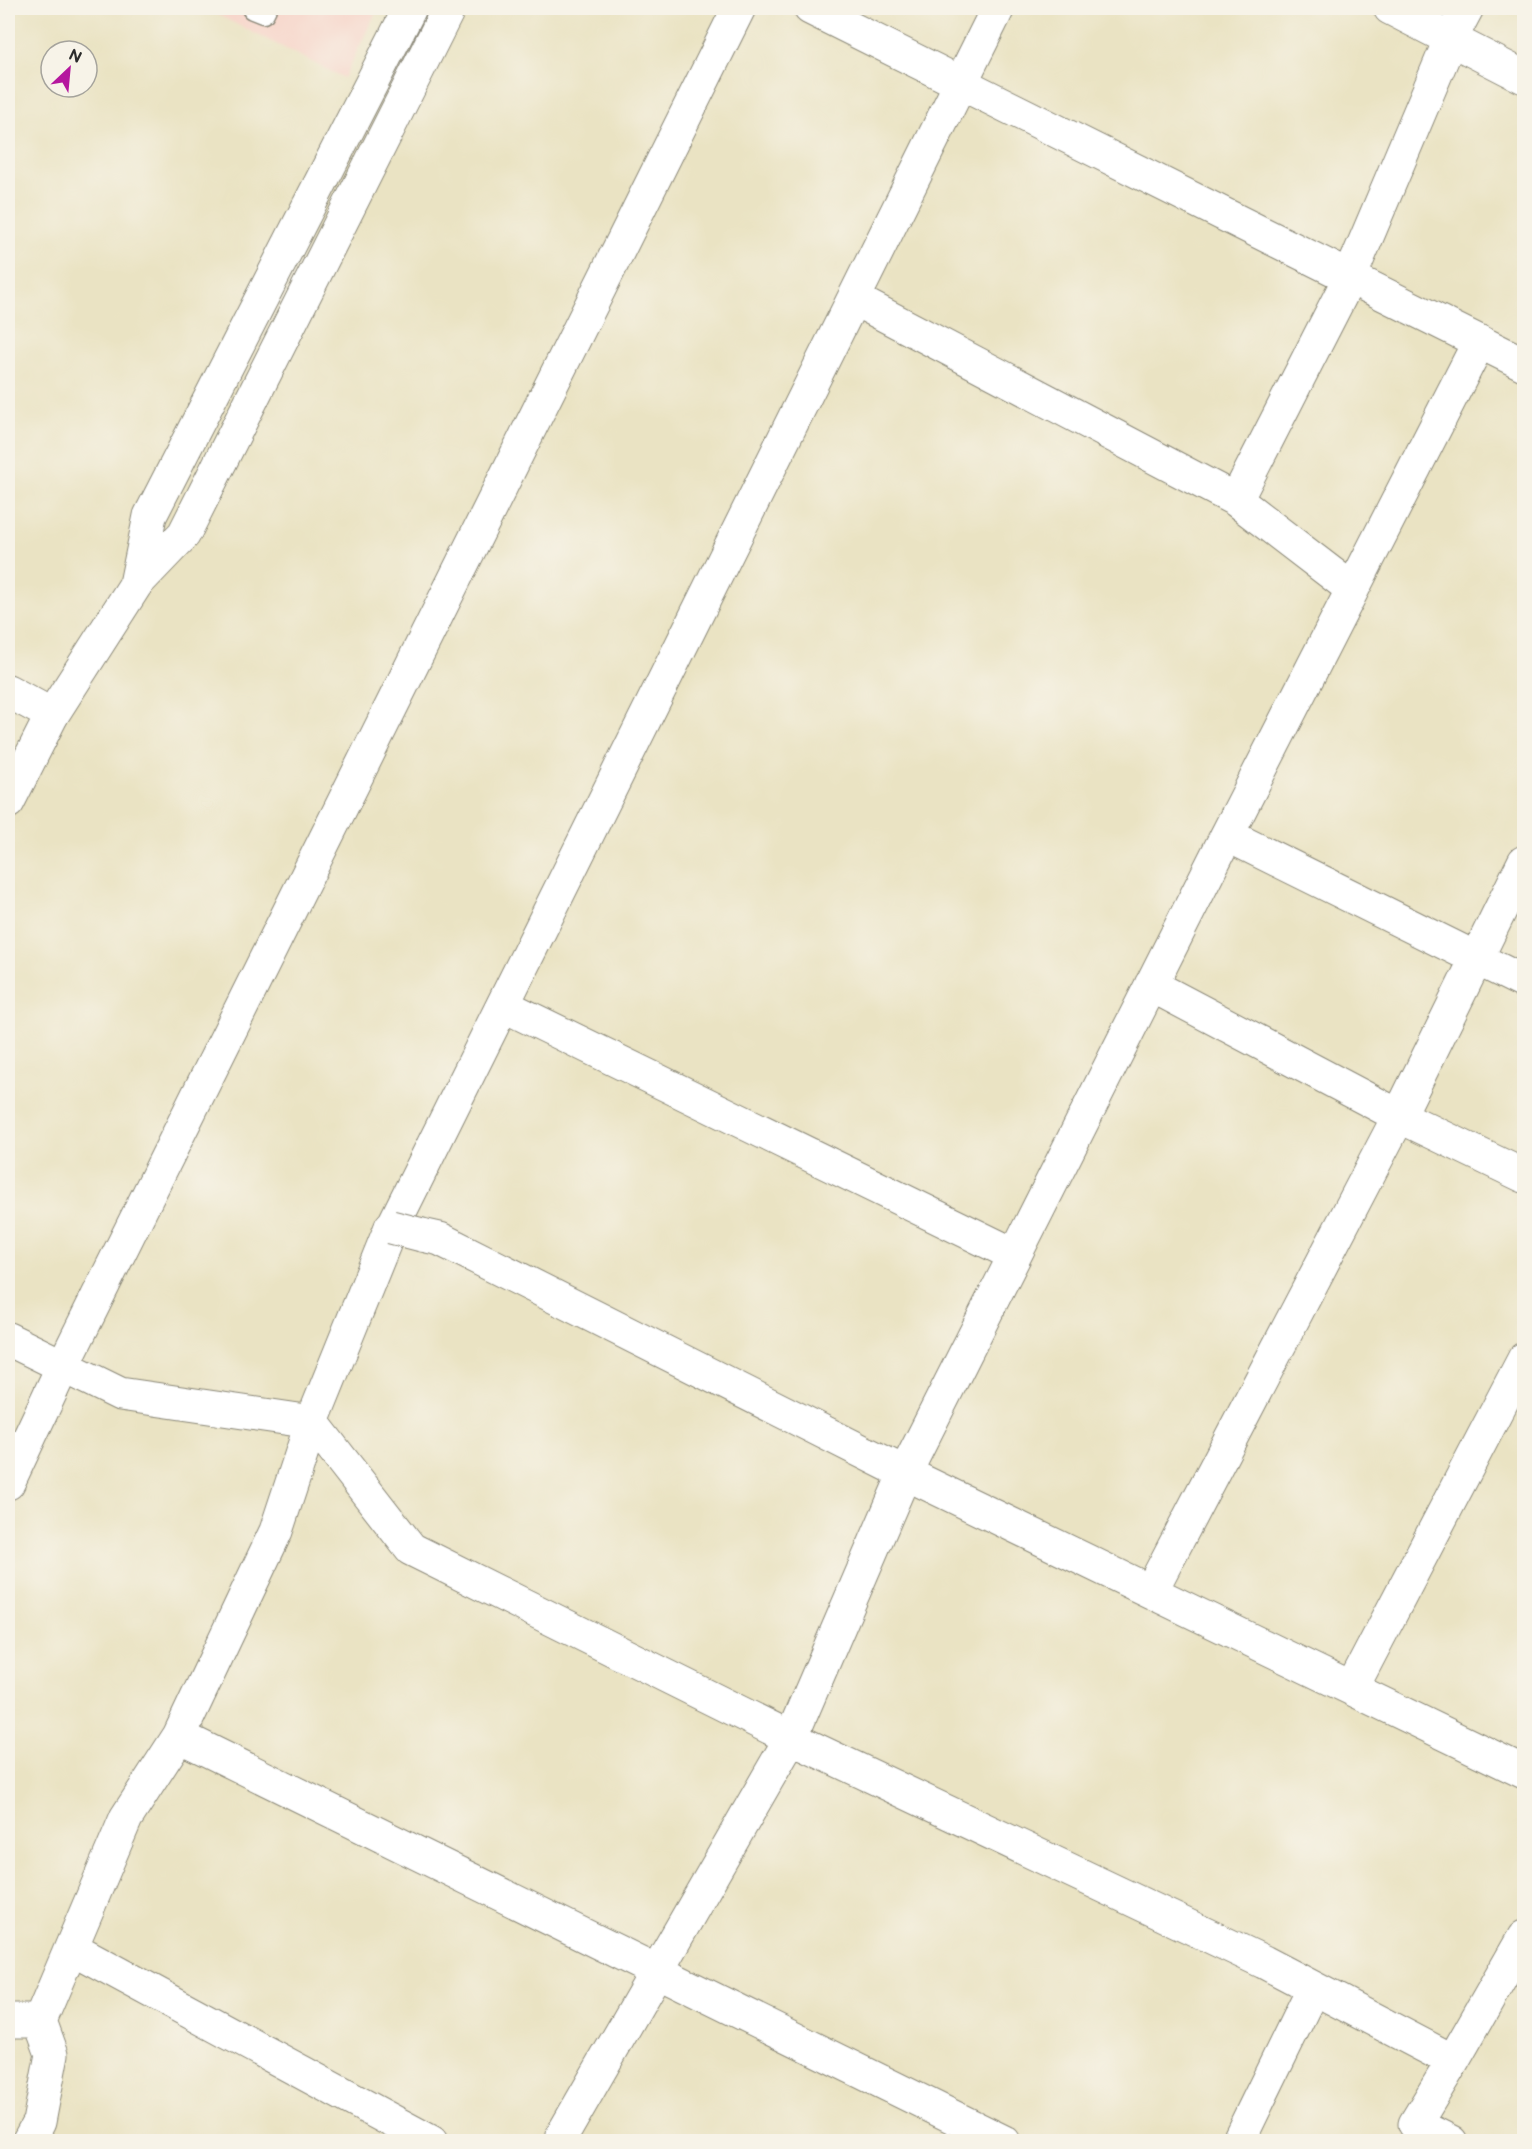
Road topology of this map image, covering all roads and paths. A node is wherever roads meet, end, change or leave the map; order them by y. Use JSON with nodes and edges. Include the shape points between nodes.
{"nodes":[{"id":1,"x":253,"y":8,"type":"edge"},
{"id":2,"x":265,"y":8,"type":"edge"},
{"id":3,"x":410,"y":8,"type":"edge"},
{"id":4,"x":449,"y":8,"type":"edge"},
{"id":5,"x":739,"y":8,"type":"edge"},
{"id":6,"x":810,"y":8,"type":"edge"},
{"id":7,"x":998,"y":8,"type":"edge"},
{"id":8,"x":1390,"y":8,"type":"edge"},
{"id":9,"x":1467,"y":8,"type":"edge"},
{"id":10,"x":1451,"y":38,"type":"junction"},
{"id":11,"x":1524,"y":77,"type":"edge"},
{"id":12,"x":961,"y":83,"type":"junction"},
{"id":13,"x":1350,"y":277,"type":"junction"},
{"id":14,"x":854,"y":299,"type":"junction"},
{"id":15,"x":1479,"y":342,"type":"junction"},
{"id":16,"x":1524,"y":364,"type":"edge"},
{"id":17,"x":1236,"y":500,"type":"junction"},
{"id":18,"x":136,"y":584,"type":"junction"},
{"id":19,"x":1352,"y":589,"type":"junction"},
{"id":20,"x":8,"y":691,"type":"edge"},
{"id":21,"x":52,"y":716,"type":"junction"},
{"id":22,"x":8,"y":802,"type":"edge"},
{"id":23,"x":1227,"y":835,"type":"junction"},
{"id":24,"x":1524,"y":862,"type":"edge"},
{"id":25,"x":1476,"y":958,"type":"junction"},
{"id":26,"x":1524,"y":982,"type":"edge"},
{"id":27,"x":1151,"y":985,"type":"junction"},
{"id":28,"x":503,"y":1005,"type":"junction"},
{"id":29,"x":1399,"y":1116,"type":"junction"},
{"id":30,"x":1524,"y":1176,"type":"edge"},
{"id":31,"x":389,"y":1232,"type":"junction"},
{"id":32,"x":1015,"y":1255,"type":"junction"},
{"id":33,"x":8,"y":1339,"type":"edge"},
{"id":34,"x":1524,"y":1359,"type":"edge"},
{"id":35,"x":63,"y":1366,"type":"junction"},
{"id":36,"x":312,"y":1422,"type":"junction"},
{"id":37,"x":905,"y":1473,"type":"junction"},
{"id":38,"x":8,"y":1483,"type":"edge"},
{"id":39,"x":1151,"y":1591,"type":"junction"},
{"id":40,"x":1352,"y":1688,"type":"junction"},
{"id":41,"x":179,"y":1736,"type":"junction"},
{"id":42,"x":791,"y":1738,"type":"junction"},
{"id":43,"x":1524,"y":1772,"type":"edge"},
{"id":44,"x":1524,"y":1937,"type":"edge"},
{"id":45,"x":72,"y":1948,"type":"junction"},
{"id":46,"x":657,"y":1972,"type":"junction"},
{"id":47,"x":1313,"y":1988,"type":"junction"},
{"id":48,"x":8,"y":2021,"type":"edge"},
{"id":49,"x":40,"y":2021,"type":"junction"},
{"id":50,"x":1453,"y":2061,"type":"junction"},
{"id":51,"x":28,"y":2142,"type":"edge"},
{"id":52,"x":431,"y":2142,"type":"edge"},
{"id":53,"x":562,"y":2142,"type":"edge"},
{"id":54,"x":1004,"y":2142,"type":"edge"},
{"id":55,"x":1238,"y":2142,"type":"edge"},
{"id":56,"x":1451,"y":2142,"type":"edge"}],
"edges":[{"from":1,"to":2,"type":"lane","via":[[263,12]]},
{"from":3,"to":18,"type":"street","via":[[150,516]]},
{"from":4,"to":18,"type":"street","via":[[184,534]]},
{"from":5,"to":35,"type":"street"},
{"from":6,"to":12,"type":"street"},
{"from":7,"to":12,"type":"street"},
{"from":8,"to":10,"type":"street"},
{"from":9,"to":10,"type":"street"},
{"from":10,"to":11,"type":"street"},
{"from":10,"to":13,"type":"street"},
{"from":12,"to":13,"type":"street"},
{"from":12,"to":14,"type":"street"},
{"from":13,"to":15,"type":"street"},
{"from":13,"to":17,"type":"street"},
{"from":14,"to":17,"type":"street"},
{"from":14,"to":28,"type":"street"},
{"from":15,"to":16,"type":"street"},
{"from":15,"to":19,"type":"street"},
{"from":17,"to":19,"type":"street"},
{"from":18,"to":21,"type":"street"},
{"from":19,"to":23,"type":"street"},
{"from":20,"to":21,"type":"street"},
{"from":21,"to":22,"type":"street"},
{"from":23,"to":25,"type":"street"},
{"from":23,"to":27,"type":"street"},
{"from":24,"to":25,"type":"street"},
{"from":25,"to":26,"type":"street"},
{"from":25,"to":29,"type":"street"},
{"from":27,"to":29,"type":"street"},
{"from":27,"to":32,"type":"street"},
{"from":28,"to":31,"type":"street"},
{"from":28,"to":32,"type":"street"},
{"from":29,"to":30,"type":"street"},
{"from":29,"to":39,"type":"street"},
{"from":31,"to":36,"type":"street"},
{"from":31,"to":37,"type":"street","bridge":true,"via":[[440,1239]]},
{"from":32,"to":37,"type":"street"},
{"from":33,"to":35,"type":"street"},
{"from":34,"to":40,"type":"street"},
{"from":35,"to":36,"type":"street","via":[[120,1394]]},
{"from":35,"to":38,"type":"street"},
{"from":36,"to":41,"type":"street","via":[[276,1531]]},
{"from":36,"to":42,"type":"street","via":[[411,1549]]},
{"from":37,"to":39,"type":"street"},
{"from":37,"to":42,"type":"street"},
{"from":39,"to":40,"type":"street"},
{"from":40,"to":43,"type":"street"},
{"from":41,"to":45,"type":"street","via":[[126,1818]]},
{"from":41,"to":46,"type":"street"},
{"from":42,"to":46,"type":"street"},
{"from":42,"to":47,"type":"street"},
{"from":44,"to":50,"type":"street"},
{"from":45,"to":49,"type":"street"},
{"from":45,"to":52,"type":"street"},
{"from":46,"to":53,"type":"street","via":[[563,2134]]},
{"from":46,"to":54,"type":"street"},
{"from":47,"to":50,"type":"street"},
{"from":47,"to":55,"type":"street"},
{"from":48,"to":49,"type":"street"},
{"from":49,"to":51,"type":"street","via":[[52,2054],[39,2122]]},
{"from":50,"to":56,"type":"street","via":[[1415,2124]]}]}
